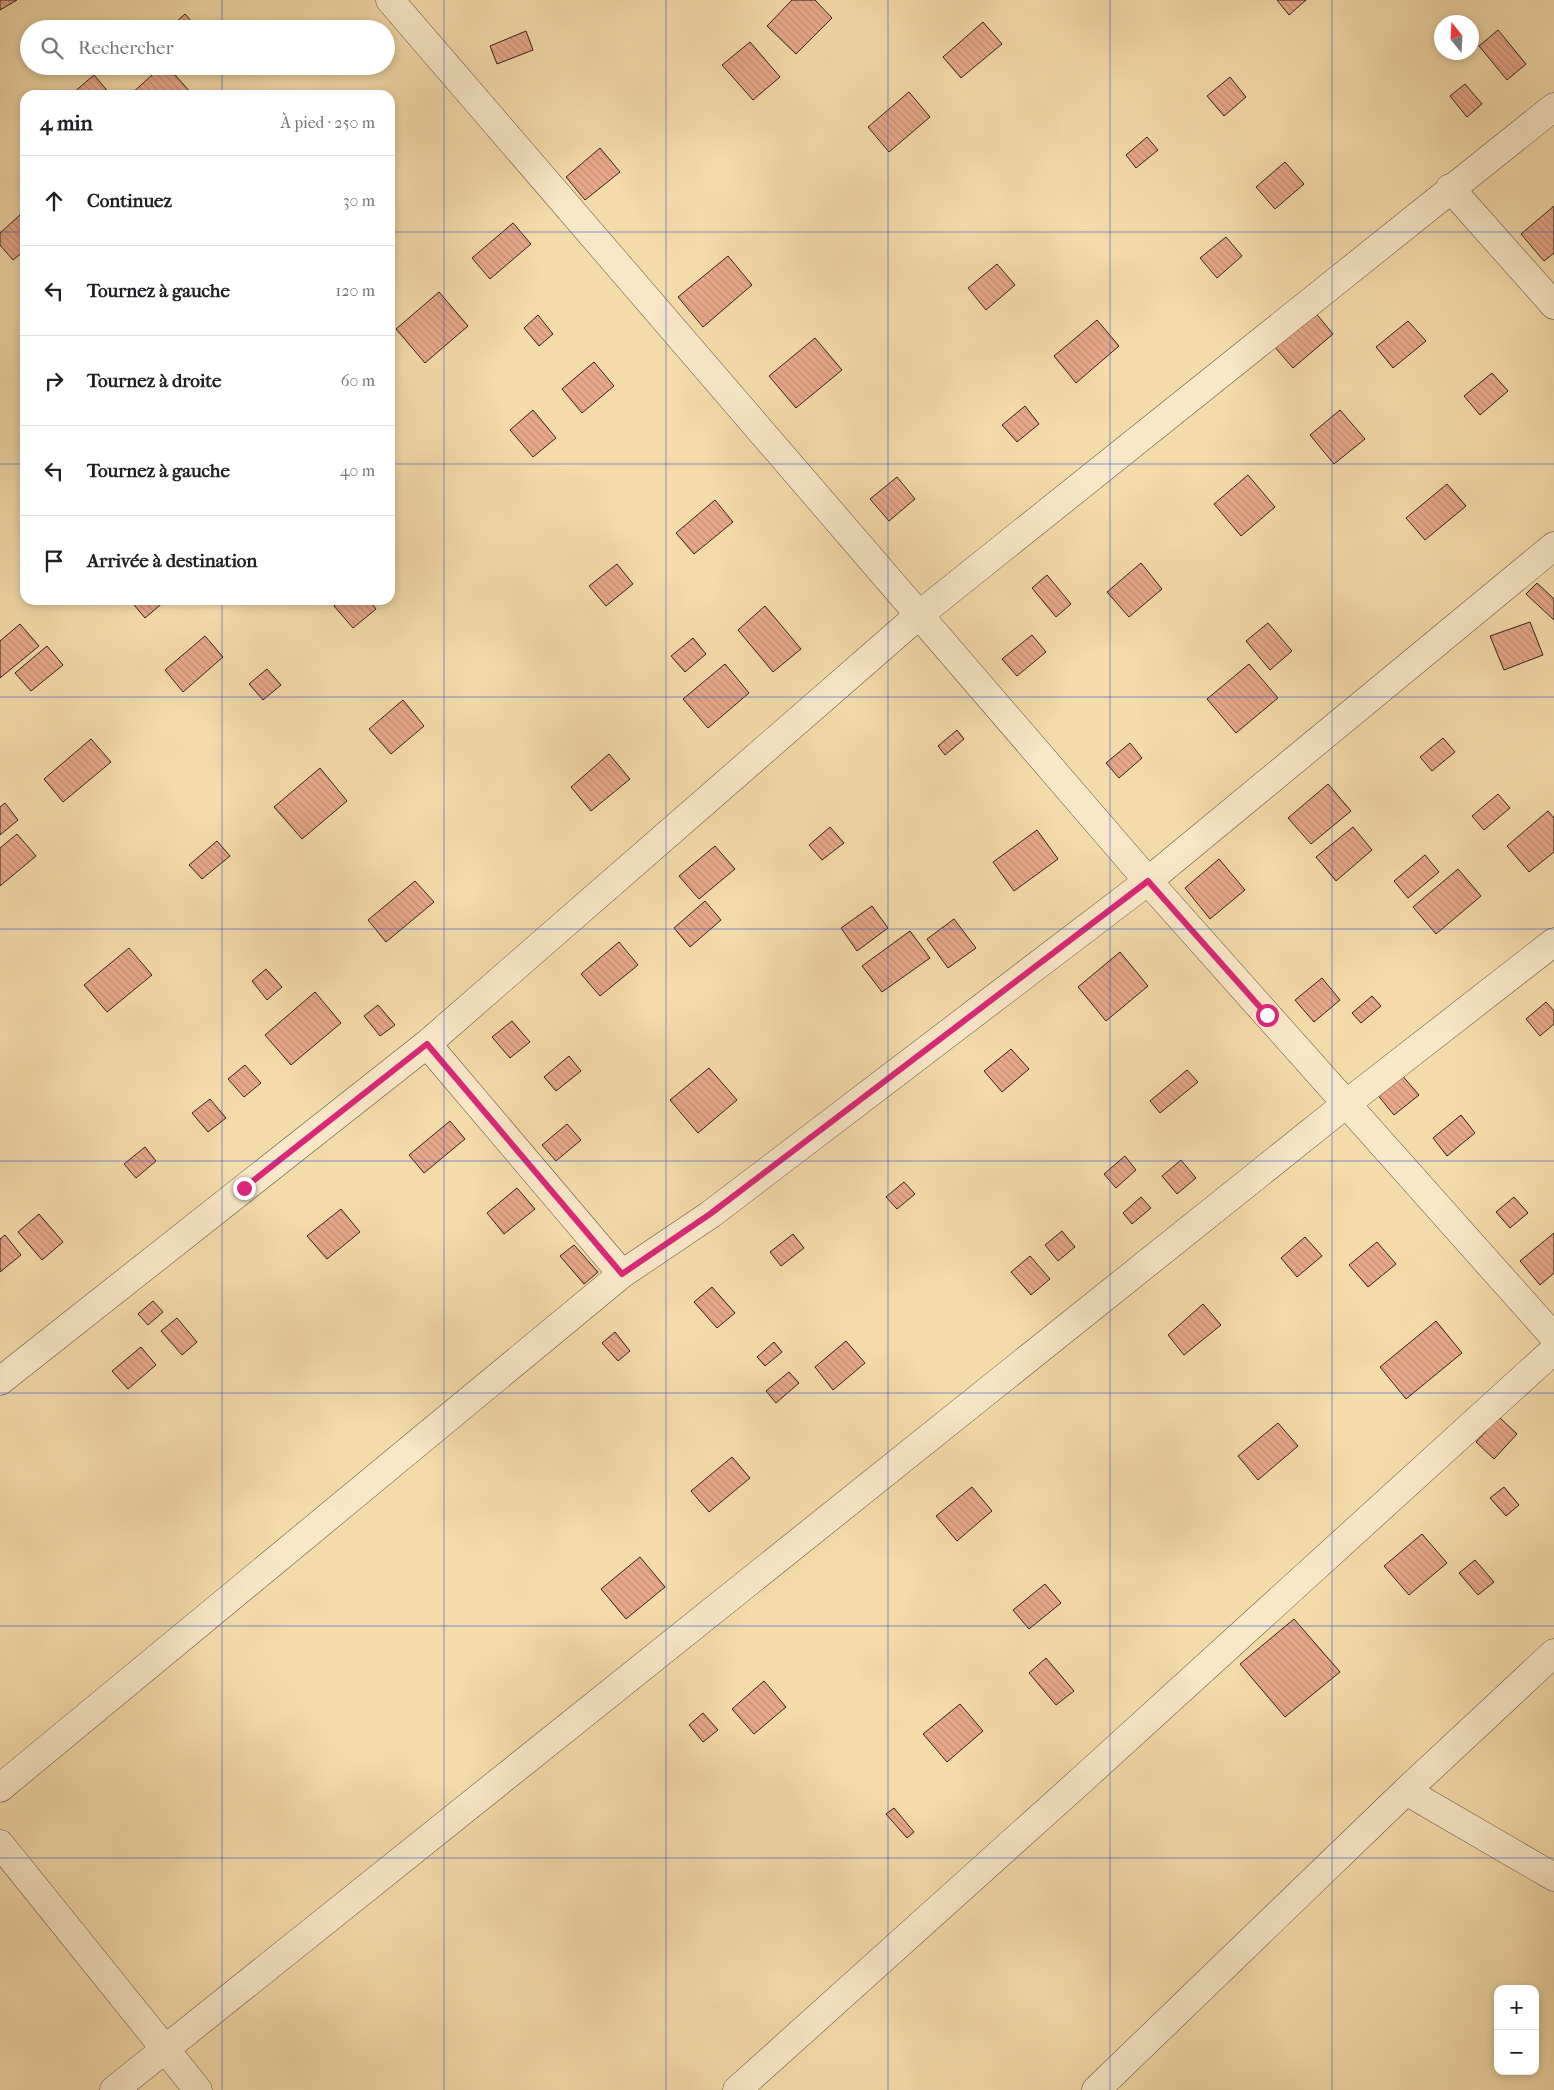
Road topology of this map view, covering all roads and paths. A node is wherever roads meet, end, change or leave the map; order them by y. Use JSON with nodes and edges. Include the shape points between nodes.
{"nodes":[{"id":1,"x":390,"y":0,"type":"edge"},
{"id":2,"x":1554,"y":106,"type":"edge"},
{"id":3,"x":1450,"y":188,"type":"junction"},
{"id":4,"x":1554,"y":305,"type":"edge"},
{"id":5,"x":1554,"y":546,"type":"edge"},
{"id":6,"x":919,"y":615,"type":"junction"},
{"id":7,"x":1148,"y":881,"type":"junction"},
{"id":8,"x":1554,"y":942,"type":"edge"},
{"id":9,"x":427,"y":1044,"type":"junction"},
{"id":10,"x":1346,"y":1104,"type":"junction"},
{"id":11,"x":622,"y":1274,"type":"junction"},
{"id":12,"x":1554,"y":1337,"type":"edge"},
{"id":13,"x":1554,"y":1350,"type":"edge"},
{"id":14,"x":0,"y":1381,"type":"edge"},
{"id":15,"x":1554,"y":1653,"type":"edge"},
{"id":16,"x":0,"y":1788,"type":"edge"},
{"id":17,"x":1406,"y":1791,"type":"junction"},
{"id":18,"x":0,"y":1844,"type":"edge"},
{"id":19,"x":1554,"y":1878,"type":"edge"},
{"id":20,"x":164,"y":2050,"type":"junction"},
{"id":21,"x":114,"y":2090,"type":"edge"},
{"id":22,"x":198,"y":2090,"type":"edge"},
{"id":23,"x":737,"y":2090,"type":"edge"},
{"id":24,"x":1096,"y":2090,"type":"edge"}],
"edges":[{"from":1,"to":6,"type":"street"},
{"from":2,"to":3,"type":"street"},
{"from":3,"to":4,"type":"street"},
{"from":3,"to":6,"type":"street"},
{"from":5,"to":7,"type":"street"},
{"from":6,"to":7,"type":"street"},
{"from":6,"to":9,"type":"street"},
{"from":7,"to":10,"type":"street"},
{"from":7,"to":11,"type":"street","via":[[710,1214]]},
{"from":8,"to":10,"type":"street"},
{"from":9,"to":11,"type":"street"},
{"from":9,"to":14,"type":"street"},
{"from":10,"to":12,"type":"street"},
{"from":10,"to":20,"type":"street"},
{"from":11,"to":16,"type":"street"},
{"from":13,"to":23,"type":"street"},
{"from":15,"to":17,"type":"street"},
{"from":17,"to":19,"type":"street"},
{"from":17,"to":24,"type":"street"},
{"from":18,"to":20,"type":"street"},
{"from":20,"to":21,"type":"street"},
{"from":20,"to":22,"type":"street"}]}
